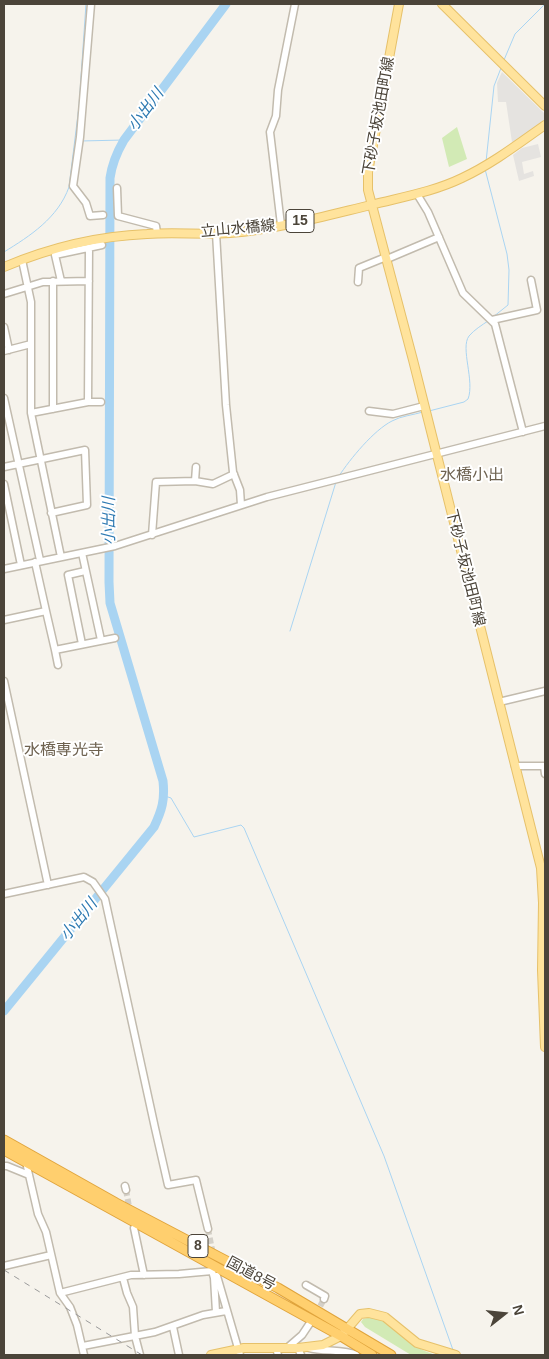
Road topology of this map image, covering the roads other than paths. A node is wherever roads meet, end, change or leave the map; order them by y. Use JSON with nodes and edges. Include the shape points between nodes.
{"nodes":[{"id":1,"x":91,"y":4,"type":"edge"},
{"id":2,"x":295,"y":4,"type":"edge"},
{"id":3,"x":399,"y":4,"type":"edge"},
{"id":4,"x":442,"y":4,"type":"edge"},
{"id":5,"x":545,"y":106,"type":"edge"},
{"id":6,"x":545,"y":125,"type":"edge"},
{"id":7,"x":117,"y":188,"type":"dead end"},
{"id":8,"x":417,"y":194,"type":"junction"},
{"id":9,"x":371,"y":205,"type":"junction"},
{"id":10,"x":103,"y":215,"type":"dead end"},
{"id":11,"x":281,"y":226,"type":"junction"},
{"id":12,"x":157,"y":233,"type":"junction"},
{"id":13,"x":216,"y":233,"type":"junction"},
{"id":14,"x":439,"y":237,"type":"junction"},
{"id":15,"x":102,"y":242,"type":"junction"},
{"id":16,"x":89,"y":248,"type":"junction"},
{"id":17,"x":387,"y":258,"type":"junction"},
{"id":18,"x":22,"y":260,"type":"junction"},
{"id":19,"x":4,"y":267,"type":"edge"},
{"id":20,"x":531,"y":280,"type":"dead end"},
{"id":21,"x":53,"y":281,"type":"junction"},
{"id":22,"x":61,"y":281,"type":"junction"},
{"id":23,"x":88,"y":281,"type":"junction"},
{"id":24,"x":358,"y":282,"type":"dead end"},
{"id":25,"x":28,"y":286,"type":"junction"},
{"id":26,"x":4,"y":294,"type":"edge"},
{"id":27,"x":492,"y":320,"type":"junction"},
{"id":28,"x":4,"y":327,"type":"edge"},
{"id":29,"x":32,"y":344,"type":"junction"},
{"id":30,"x":6,"y":350,"type":"edge"},
{"id":31,"x":4,"y":398,"type":"edge"},
{"id":32,"x":88,"y":402,"type":"junction"},
{"id":33,"x":101,"y":402,"type":"dead end"},
{"id":34,"x":424,"y":406,"type":"junction"},
{"id":35,"x":53,"y":409,"type":"junction"},
{"id":36,"x":369,"y":411,"type":"dead end"},
{"id":37,"x":31,"y":413,"type":"junction"},
{"id":38,"x":545,"y":426,"type":"edge"},
{"id":39,"x":523,"y":432,"type":"junction"},
{"id":40,"x":436,"y":454,"type":"junction"},
{"id":41,"x":40,"y":459,"type":"junction"},
{"id":42,"x":18,"y":464,"type":"junction"},
{"id":43,"x":4,"y":467,"type":"edge"},
{"id":44,"x":196,"y":467,"type":"dead end"},
{"id":45,"x":234,"y":474,"type":"junction"},
{"id":46,"x":195,"y":481,"type":"junction"},
{"id":47,"x":4,"y":484,"type":"edge"},
{"id":48,"x":241,"y":504,"type":"junction"},
{"id":49,"x":52,"y":513,"type":"junction"},
{"id":50,"x":152,"y":535,"type":"junction"},
{"id":51,"x":82,"y":553,"type":"junction"},
{"id":52,"x":61,"y":556,"type":"junction"},
{"id":53,"x":37,"y":561,"type":"junction"},
{"id":54,"x":21,"y":565,"type":"junction"},
{"id":55,"x":4,"y":569,"type":"edge"},
{"id":56,"x":86,"y":571,"type":"junction"},
{"id":57,"x":46,"y":611,"type":"junction"},
{"id":58,"x":4,"y":620,"type":"edge"},
{"id":59,"x":115,"y":638,"type":"dead end"},
{"id":60,"x":101,"y":640,"type":"junction"},
{"id":61,"x":82,"y":644,"type":"junction"},
{"id":62,"x":55,"y":650,"type":"junction"},
{"id":63,"x":58,"y":665,"type":"dead end"},
{"id":64,"x":4,"y":681,"type":"edge"},
{"id":65,"x":545,"y":691,"type":"edge"},
{"id":66,"x":499,"y":702,"type":"junction"},
{"id":67,"x":515,"y":766,"type":"junction"},
{"id":68,"x":545,"y":774,"type":"edge"},
{"id":69,"x":543,"y":868,"type":"edge"},
{"id":70,"x":48,"y":885,"type":"junction"},
{"id":71,"x":4,"y":894,"type":"edge"},
{"id":72,"x":545,"y":1047,"type":"edge"},
{"id":73,"x":4,"y":1140,"type":"edge"},
{"id":74,"x":4,"y":1150,"type":"edge"},
{"id":75,"x":26,"y":1162,"type":"junction"},
{"id":76,"x":4,"y":1166,"type":"edge"},
{"id":77,"x":29,"y":1175,"type":"junction"},
{"id":78,"x":134,"y":1228,"type":"dead end"},
{"id":79,"x":208,"y":1229,"type":"tunnel mouth"},
{"id":80,"x":51,"y":1255,"type":"junction"},
{"id":81,"x":4,"y":1266,"type":"edge"},
{"id":82,"x":144,"y":1274,"type":"junction"},
{"id":83,"x":217,"y":1276,"type":"tunnel mouth"},
{"id":84,"x":123,"y":1278,"type":"junction"},
{"id":85,"x":306,"y":1285,"type":"dead end"},
{"id":86,"x":60,"y":1293,"type":"junction"},
{"id":87,"x":324,"y":1299,"type":"dead end"},
{"id":88,"x":226,"y":1311,"type":"junction"},
{"id":89,"x":216,"y":1312,"type":"junction"},
{"id":90,"x":310,"y":1323,"type":"dead end"},
{"id":91,"x":173,"y":1327,"type":"junction"},
{"id":92,"x":347,"y":1328,"type":"junction"},
{"id":93,"x":134,"y":1336,"type":"junction"},
{"id":94,"x":341,"y":1336,"type":"junction"},
{"id":95,"x":83,"y":1346,"type":"junction"},
{"id":96,"x":308,"y":1347,"type":"junction"},
{"id":97,"x":288,"y":1348,"type":"junction"},
{"id":98,"x":240,"y":1352,"type":"edge"},
{"id":99,"x":277,"y":1352,"type":"edge"},
{"id":100,"x":299,"y":1352,"type":"edge"},
{"id":101,"x":353,"y":1354,"type":"edge"},
{"id":102,"x":84,"y":1355,"type":"edge"},
{"id":103,"x":140,"y":1355,"type":"edge"},
{"id":104,"x":179,"y":1355,"type":"edge"},
{"id":105,"x":211,"y":1355,"type":"edge"},
{"id":106,"x":372,"y":1355,"type":"edge"},
{"id":107,"x":391,"y":1355,"type":"edge"},
{"id":108,"x":455,"y":1355,"type":"edge"}],
"edges":[{"from":1,"to":10,"type":"street","via":[[80,138],[72,186],[86,203],[90,216]]},
{"from":2,"to":11,"type":"street","via":[[276,116],[270,132]]},
{"from":3,"to":9,"type":"main road","name":"下砂子坂池田町線","via":[[368,172]]},
{"from":4,"to":5,"type":"main road"},
{"from":6,"to":8,"type":"main road","name":"立山水橋線","number":"15","via":[[480,169]]},
{"from":7,"to":12,"type":"street","via":[[118,216],[156,226]]},
{"from":8,"to":9,"type":"main road","name":"立山水橋線","number":"15"},
{"from":8,"to":14,"type":"street"},
{"from":9,"to":11,"type":"main road","name":"立山水橋線","number":"15"},
{"from":9,"to":17,"type":"main road","name":"下砂子坂池田町線"},
{"from":11,"to":13,"type":"main road","name":"立山水橋線","number":"15"},
{"from":12,"to":13,"type":"main road","name":"立山水橋線","number":"15"},
{"from":12,"to":15,"type":"main road","name":"立山水橋線","number":"15","via":[[114,237]]},
{"from":13,"to":45,"type":"street","via":[[226,405]]},
{"from":14,"to":17,"type":"street"},
{"from":14,"to":27,"type":"street","via":[[462,293]]},
{"from":15,"to":16,"type":"street"},
{"from":15,"to":18,"type":"main road","name":"立山水橋線","number":"15","via":[[68,245]]},
{"from":16,"to":22,"type":"street","via":[[56,255]]},
{"from":16,"to":23,"type":"street"},
{"from":17,"to":24,"type":"street","via":[[358,268]]},
{"from":17,"to":34,"type":"main road","name":"下砂子坂池田町線"},
{"from":18,"to":19,"type":"main road","name":"立山水橋線","number":"15"},
{"from":18,"to":25,"type":"street"},
{"from":20,"to":27,"type":"street","via":[[537,310]]},
{"from":21,"to":22,"type":"street"},
{"from":21,"to":25,"type":"street"},
{"from":21,"to":35,"type":"street"},
{"from":22,"to":23,"type":"street"},
{"from":23,"to":32,"type":"street"},
{"from":25,"to":26,"type":"street"},
{"from":25,"to":29,"type":"street","via":[[32,302]]},
{"from":27,"to":39,"type":"street"},
{"from":28,"to":30,"type":"street"},
{"from":29,"to":30,"type":"street"},
{"from":29,"to":37,"type":"street"},
{"from":31,"to":42,"type":"street"},
{"from":32,"to":33,"type":"street"},
{"from":32,"to":35,"type":"street"},
{"from":34,"to":36,"type":"street","via":[[392,414]]},
{"from":34,"to":40,"type":"main road","name":"下砂子坂池田町線"},
{"from":35,"to":37,"type":"street"},
{"from":37,"to":41,"type":"street"},
{"from":38,"to":39,"type":"street"},
{"from":39,"to":40,"type":"street"},
{"from":40,"to":48,"type":"street"},
{"from":40,"to":66,"type":"main road","name":"下砂子坂池田町線"},
{"from":41,"to":42,"type":"street"},
{"from":41,"to":49,"type":"street"},
{"from":41,"to":49,"type":"street","via":[[85,450],[86,505]]},
{"from":42,"to":43,"type":"street"},
{"from":42,"to":53,"type":"street"},
{"from":44,"to":46,"type":"street"},
{"from":45,"to":46,"type":"street","via":[[213,484]]},
{"from":45,"to":48,"type":"street"},
{"from":46,"to":50,"type":"street","via":[[156,482]]},
{"from":47,"to":54,"type":"street"},
{"from":48,"to":50,"type":"street"},
{"from":49,"to":52,"type":"street"},
{"from":50,"to":51,"type":"street"},
{"from":51,"to":52,"type":"street"},
{"from":51,"to":56,"type":"street"},
{"from":52,"to":53,"type":"street"},
{"from":53,"to":54,"type":"street"},
{"from":53,"to":57,"type":"street"},
{"from":54,"to":55,"type":"street"},
{"from":56,"to":60,"type":"street"},
{"from":56,"to":61,"type":"street","via":[[68,575]]},
{"from":57,"to":58,"type":"street"},
{"from":57,"to":62,"type":"street"},
{"from":59,"to":60,"type":"street"},
{"from":60,"to":61,"type":"street"},
{"from":61,"to":62,"type":"street"},
{"from":62,"to":63,"type":"street"},
{"from":64,"to":70,"type":"street"},
{"from":65,"to":66,"type":"street"},
{"from":66,"to":67,"type":"main road","name":"下砂子坂池田町線"},
{"from":67,"to":68,"type":"street","via":[[544,766]]},
{"from":67,"to":69,"type":"main road","name":"下砂子坂池田町線"},
{"from":69,"to":72,"type":"main road","name":"下砂子坂池田町線"},
{"from":70,"to":71,"type":"street"},
{"from":70,"to":79,"type":"street","via":[[84,877],[93,882],[106,899],[168,1185],[196,1180]]},
{"from":73,"to":92,"type":"highway","name":"国道8号","number":"8"},
{"from":74,"to":75,"type":"highway","name":"国道8号","number":"8"},
{"from":75,"to":77,"type":"street"},
{"from":75,"to":94,"type":"highway","name":"国道8号","number":"8"},
{"from":76,"to":77,"type":"street"},
{"from":77,"to":80,"type":"street"},
{"from":78,"to":82,"type":"street"},
{"from":80,"to":81,"type":"street"},
{"from":80,"to":86,"type":"street"},
{"from":82,"to":84,"type":"street"},
{"from":82,"to":89,"type":"street","via":[[212,1271]]},
{"from":83,"to":88,"type":"street"},
{"from":84,"to":86,"type":"street"},
{"from":84,"to":93,"type":"street","via":[[134,1307]]},
{"from":85,"to":87,"type":"street","via":[[326,1296]]},
{"from":86,"to":95,"type":"street","via":[[70,1307]]},
{"from":88,"to":89,"type":"street"},
{"from":88,"to":98,"type":"street"},
{"from":89,"to":91,"type":"street"},
{"from":90,"to":97,"type":"street"},
{"from":91,"to":93,"type":"street"},
{"from":91,"to":104,"type":"street"},
{"from":92,"to":94,"type":"main road"},
{"from":92,"to":107,"type":"highway","name":"国道8号","number":"8"},
{"from":92,"to":108,"type":"main road","via":[[360,1314],[385,1317],[417,1343]]},
{"from":93,"to":95,"type":"street"},
{"from":93,"to":103,"type":"street"},
{"from":94,"to":96,"type":"main road","via":[[323,1345]]},
{"from":94,"to":106,"type":"highway","name":"国道8号","number":"8"},
{"from":95,"to":102,"type":"street"},
{"from":96,"to":100,"type":"main road"},
{"from":96,"to":101,"type":"street"},
{"from":97,"to":99,"type":"main road"},
{"from":97,"to":100,"type":"main road"},
{"from":98,"to":99,"type":"main road"},
{"from":98,"to":105,"type":"main road"}]}
